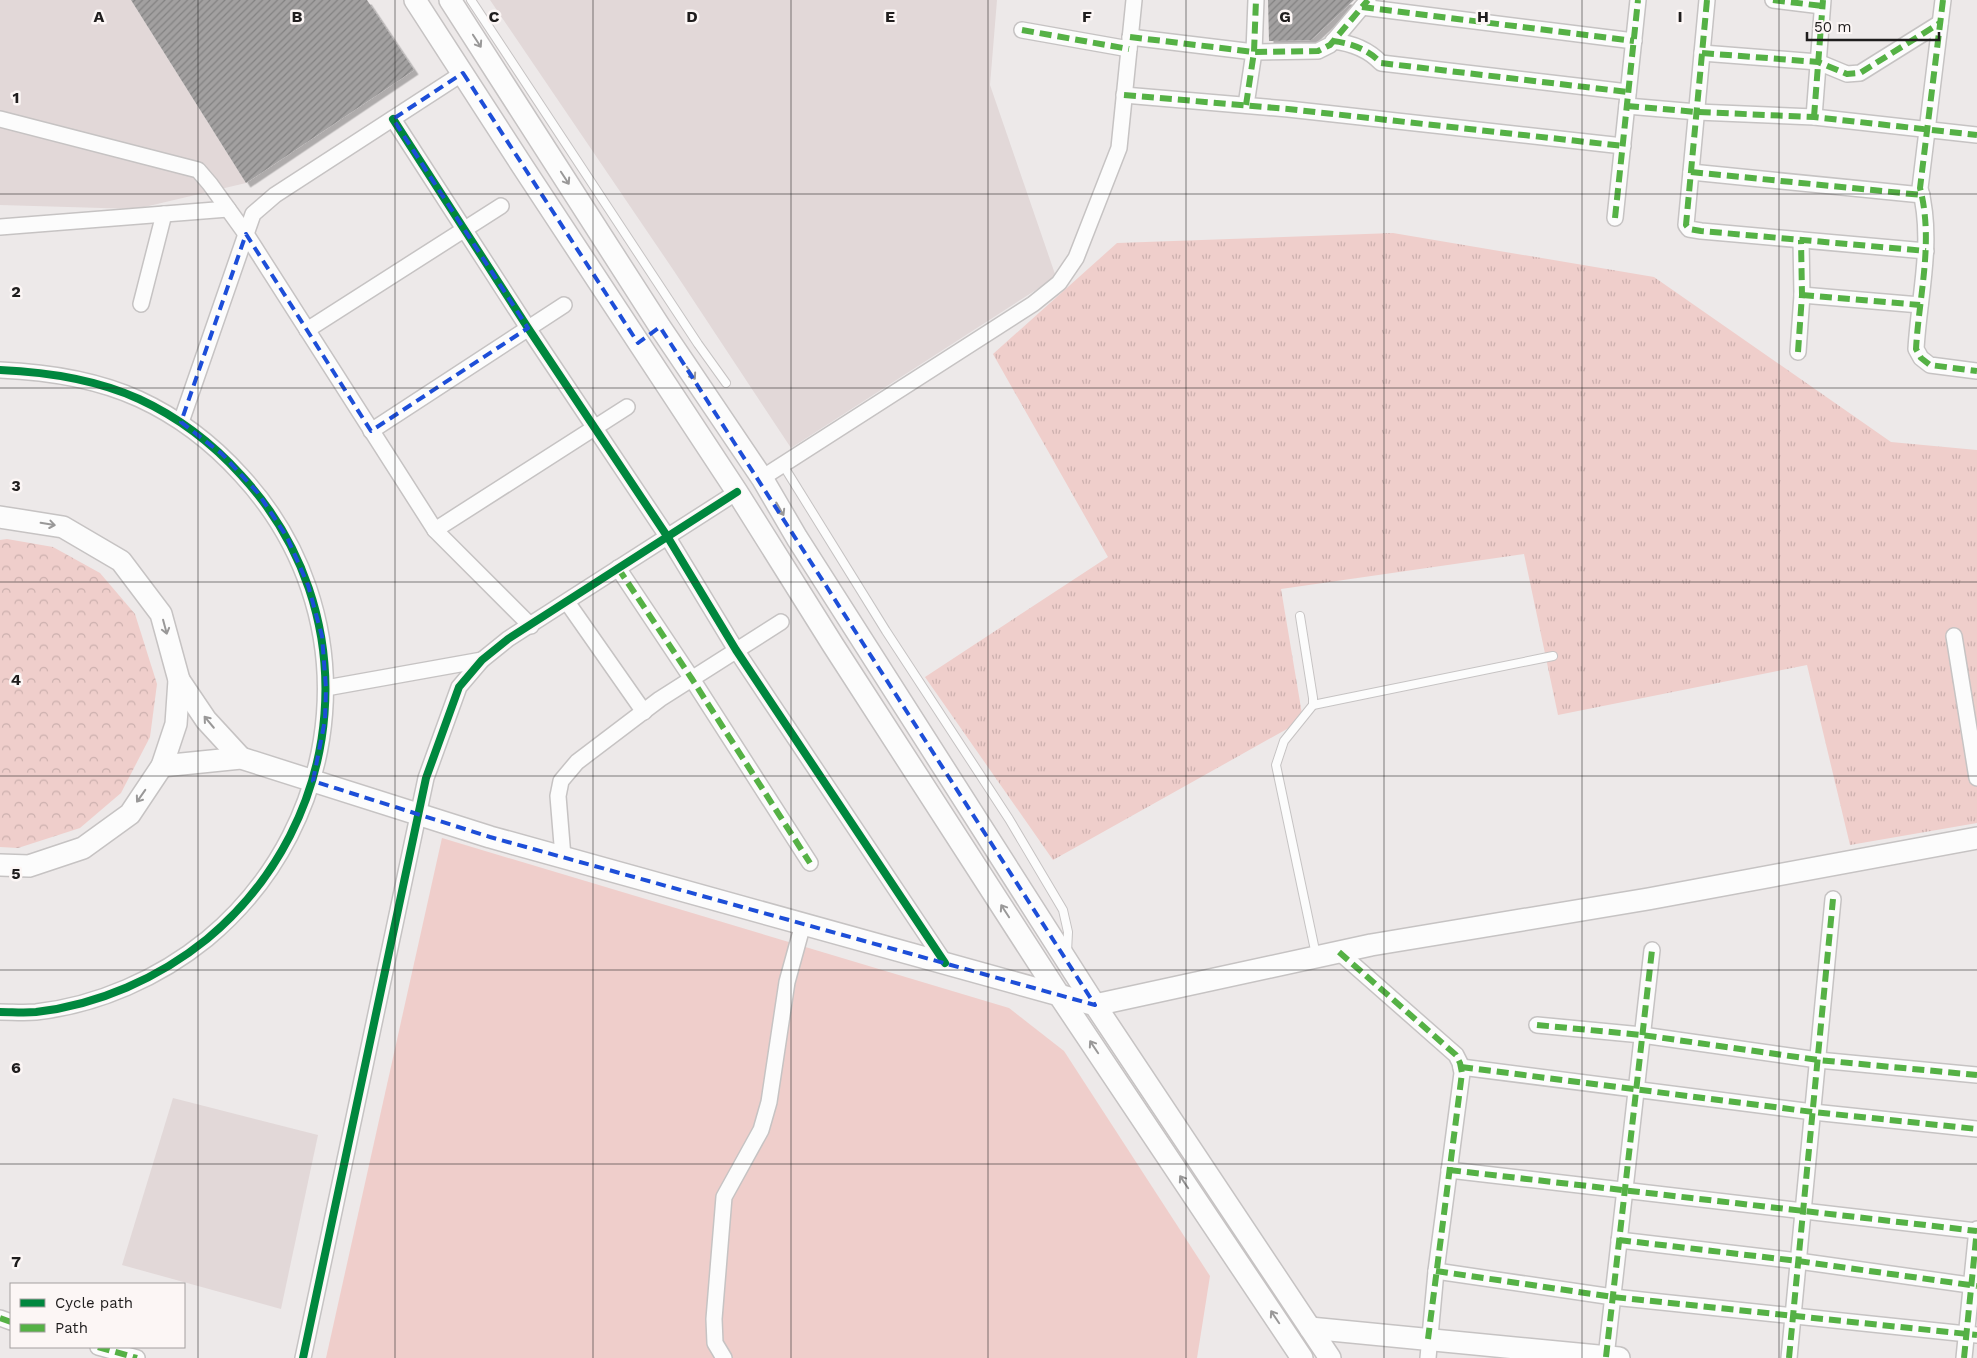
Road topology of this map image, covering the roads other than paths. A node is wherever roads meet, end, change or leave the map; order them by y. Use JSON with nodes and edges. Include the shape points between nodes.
{"nodes":[{"id":1,"x":416,"y":0,"type":"edge"},
{"id":2,"x":450,"y":0,"type":"edge"},
{"id":3,"x":471,"y":0,"type":"edge"},
{"id":4,"x":1134,"y":0,"type":"edge"},
{"id":5,"x":1256,"y":0,"type":"edge"},
{"id":6,"x":1638,"y":0,"type":"edge"},
{"id":7,"x":1707,"y":0,"type":"edge"},
{"id":8,"x":1773,"y":0,"type":"edge"},
{"id":9,"x":1943,"y":0,"type":"edge"},
{"id":10,"x":1365,"y":3,"type":"edge"},
{"id":11,"x":1822,"y":3,"type":"edge"},
{"id":12,"x":1940,"y":23,"type":"junction"},
{"id":13,"x":1022,"y":30,"type":"dead end"},
{"id":14,"x":1333,"y":40,"type":"junction"},
{"id":15,"x":1634,"y":41,"type":"junction"},
{"id":16,"x":1130,"y":43,"type":"junction"},
{"id":17,"x":1254,"y":52,"type":"junction"},
{"id":18,"x":1702,"y":53,"type":"junction"},
{"id":19,"x":1818,"y":62,"type":"junction"},
{"id":20,"x":463,"y":73,"type":"junction"},
{"id":21,"x":1124,"y":95,"type":"junction"},
{"id":22,"x":1628,"y":99,"type":"junction"},
{"id":23,"x":1246,"y":105,"type":"junction"},
{"id":24,"x":1697,"y":112,"type":"junction"},
{"id":25,"x":1814,"y":117,"type":"junction"},
{"id":26,"x":0,"y":119,"type":"edge"},
{"id":27,"x":393,"y":119,"type":"junction"},
{"id":28,"x":1927,"y":130,"type":"junction"},
{"id":29,"x":1977,"y":135,"type":"edge"},
{"id":30,"x":1623,"y":146,"type":"junction"},
{"id":31,"x":1691,"y":172,"type":"junction"},
{"id":32,"x":1922,"y":195,"type":"junction"},
{"id":33,"x":502,"y":206,"type":"dead end"},
{"id":34,"x":228,"y":208,"type":"junction"},
{"id":35,"x":164,"y":214,"type":"junction"},
{"id":36,"x":1615,"y":218,"type":"dead end"},
{"id":37,"x":0,"y":227,"type":"edge"},
{"id":38,"x":464,"y":230,"type":"junction"},
{"id":39,"x":246,"y":234,"type":"junction"},
{"id":40,"x":1802,"y":240,"type":"junction"},
{"id":41,"x":1926,"y":251,"type":"junction"},
{"id":42,"x":1802,"y":295,"type":"junction"},
{"id":43,"x":140,"y":304,"type":"dead end"},
{"id":44,"x":564,"y":305,"type":"dead end"},
{"id":45,"x":1920,"y":305,"type":"junction"},
{"id":46,"x":660,"y":327,"type":"junction"},
{"id":47,"x":528,"y":328,"type":"junction"},
{"id":48,"x":307,"y":330,"type":"junction"},
{"id":49,"x":683,"y":341,"type":"junction"},
{"id":50,"x":638,"y":343,"type":"junction"},
{"id":51,"x":1798,"y":352,"type":"dead end"},
{"id":52,"x":0,"y":370,"type":"edge"},
{"id":53,"x":1977,"y":371,"type":"edge"},
{"id":54,"x":726,"y":383,"type":"dead end"},
{"id":55,"x":626,"y":408,"type":"dead end"},
{"id":56,"x":181,"y":422,"type":"junction"},
{"id":57,"x":595,"y":427,"type":"junction"},
{"id":58,"x":371,"y":431,"type":"junction"},
{"id":59,"x":783,"y":465,"type":"junction"},
{"id":60,"x":762,"y":478,"type":"junction"},
{"id":61,"x":737,"y":492,"type":"junction"},
{"id":62,"x":0,"y":517,"type":"edge"},
{"id":63,"x":435,"y":530,"type":"junction"},
{"id":64,"x":667,"y":536,"type":"junction"},
{"id":65,"x":618,"y":568,"type":"junction"},
{"id":66,"x":567,"y":602,"type":"junction"},
{"id":67,"x":1300,"y":616,"type":"dead end"},
{"id":68,"x":781,"y":622,"type":"dead end"},
{"id":69,"x":531,"y":626,"type":"junction"},
{"id":70,"x":1954,"y":636,"type":"dead end"},
{"id":71,"x":736,"y":650,"type":"junction"},
{"id":72,"x":1553,"y":656,"type":"dead end"},
{"id":73,"x":482,"y":660,"type":"junction"},
{"id":74,"x":692,"y":678,"type":"junction"},
{"id":75,"x":179,"y":680,"type":"junction"},
{"id":76,"x":326,"y":688,"type":"junction"},
{"id":77,"x":1313,"y":705,"type":"junction"},
{"id":78,"x":644,"y":712,"type":"junction"},
{"id":79,"x":241,"y":758,"type":"junction"},
{"id":80,"x":162,"y":766,"type":"junction"},
{"id":81,"x":1977,"y":778,"type":"edge"},
{"id":82,"x":313,"y":781,"type":"junction"},
{"id":83,"x":419,"y":814,"type":"junction"},
{"id":84,"x":1977,"y":838,"type":"edge"},
{"id":85,"x":563,"y":857,"type":"junction"},
{"id":86,"x":810,"y":863,"type":"dead end"},
{"id":87,"x":0,"y":865,"type":"edge"},
{"id":88,"x":1833,"y":899,"type":"dead end"},
{"id":89,"x":803,"y":924,"type":"junction"},
{"id":90,"x":1652,"y":950,"type":"dead end"},
{"id":91,"x":1339,"y":952,"type":"junction"},
{"id":92,"x":1316,"y":957,"type":"junction"},
{"id":93,"x":1066,"y":960,"type":"junction"},
{"id":94,"x":945,"y":963,"type":"junction"},
{"id":95,"x":1059,"y":995,"type":"junction"},
{"id":96,"x":1095,"y":1004,"type":"junction"},
{"id":97,"x":0,"y":1012,"type":"edge"},
{"id":98,"x":1537,"y":1025,"type":"dead end"},
{"id":99,"x":1642,"y":1035,"type":"junction"},
{"id":100,"x":1818,"y":1060,"type":"junction"},
{"id":101,"x":1461,"y":1067,"type":"junction"},
{"id":102,"x":1977,"y":1075,"type":"edge"},
{"id":103,"x":1636,"y":1090,"type":"junction"},
{"id":104,"x":1812,"y":1112,"type":"junction"},
{"id":105,"x":1977,"y":1129,"type":"edge"},
{"id":106,"x":1449,"y":1170,"type":"junction"},
{"id":107,"x":1625,"y":1189,"type":"junction"},
{"id":108,"x":1803,"y":1210,"type":"junction"},
{"id":109,"x":1977,"y":1230,"type":"edge"},
{"id":110,"x":1619,"y":1240,"type":"junction"},
{"id":111,"x":1798,"y":1261,"type":"junction"},
{"id":112,"x":1436,"y":1271,"type":"junction"},
{"id":113,"x":1974,"y":1286,"type":"edge"},
{"id":114,"x":1613,"y":1296,"type":"junction"},
{"id":115,"x":1793,"y":1315,"type":"junction"},
{"id":116,"x":1310,"y":1328,"type":"junction"},
{"id":117,"x":1972,"y":1334,"type":"edge"},
{"id":118,"x":102,"y":1348,"type":"edge"},
{"id":119,"x":1428,"y":1348,"type":"edge"},
{"id":120,"x":1613,"y":1357,"type":"edge"},
{"id":121,"x":137,"y":1358,"type":"edge"},
{"id":122,"x":304,"y":1358,"type":"edge"},
{"id":123,"x":724,"y":1358,"type":"edge"},
{"id":124,"x":1302,"y":1358,"type":"edge"},
{"id":125,"x":1330,"y":1358,"type":"edge"},
{"id":126,"x":1789,"y":1358,"type":"edge"},
{"id":127,"x":1964,"y":1358,"type":"edge"}],
"edges":[{"from":1,"to":20,"type":"main road"},
{"from":2,"to":46,"type":"main road","one_way":true},
{"from":3,"to":49,"type":"lane"},
{"from":4,"to":16,"type":"street"},
{"from":5,"to":17,"type":"street"},
{"from":6,"to":15,"type":"street"},
{"from":7,"to":18,"type":"street"},
{"from":8,"to":11,"type":"street"},
{"from":9,"to":12,"type":"street"},
{"from":10,"to":14,"type":"street"},
{"from":10,"to":15,"type":"street"},
{"from":11,"to":19,"type":"street"},
{"from":12,"to":19,"type":"street","via":[[1860,73],[1847,74]]},
{"from":12,"to":28,"type":"street"},
{"from":13,"to":16,"type":"street"},
{"from":14,"to":17,"type":"street","via":[[1318,51]]},
{"from":14,"to":22,"type":"street","via":[[1371,52],[1381,63]]},
{"from":15,"to":22,"type":"street"},
{"from":16,"to":17,"type":"street"},
{"from":16,"to":21,"type":"street"},
{"from":17,"to":23,"type":"street"},
{"from":18,"to":19,"type":"street"},
{"from":18,"to":24,"type":"street"},
{"from":19,"to":25,"type":"street"},
{"from":20,"to":27,"type":"street"},
{"from":20,"to":50,"type":"main road"},
{"from":21,"to":23,"type":"street"},
{"from":21,"to":59,"type":"street","via":[[1119,148],[1076,258],[1058,283],[1033,304]]},
{"from":22,"to":24,"type":"street"},
{"from":22,"to":30,"type":"street"},
{"from":23,"to":30,"type":"street"},
{"from":24,"to":25,"type":"street"},
{"from":24,"to":31,"type":"street"},
{"from":25,"to":28,"type":"street"},
{"from":26,"to":34,"type":"street","via":[[198,170]]},
{"from":27,"to":38,"type":"street"},
{"from":27,"to":39,"type":"street","via":[[274,195],[253,214]]},
{"from":28,"to":29,"type":"street"},
{"from":28,"to":32,"type":"street","via":[[1920,188]]},
{"from":30,"to":36,"type":"street"},
{"from":31,"to":32,"type":"street"},
{"from":31,"to":40,"type":"street","via":[[1686,225],[1689,229]]},
{"from":32,"to":41,"type":"street"},
{"from":33,"to":38,"type":"street"},
{"from":34,"to":35,"type":"street"},
{"from":34,"to":39,"type":"street"},
{"from":35,"to":37,"type":"street"},
{"from":35,"to":43,"type":"street"},
{"from":38,"to":47,"type":"street"},
{"from":38,"to":48,"type":"street"},
{"from":39,"to":48,"type":"street"},
{"from":39,"to":56,"type":"street"},
{"from":40,"to":41,"type":"street"},
{"from":40,"to":42,"type":"street"},
{"from":41,"to":45,"type":"street"},
{"from":42,"to":45,"type":"street"},
{"from":42,"to":51,"type":"street"},
{"from":44,"to":47,"type":"street"},
{"from":45,"to":53,"type":"street","via":[[1916,350],[1921,358],[1930,366]]},
{"from":46,"to":49,"type":"main road"},
{"from":46,"to":50,"type":"main road"},
{"from":47,"to":57,"type":"street"},
{"from":47,"to":58,"type":"street"},
{"from":48,"to":58,"type":"street"},
{"from":49,"to":54,"type":"lane"},
{"from":49,"to":60,"type":"main road","one_way":true},
{"from":50,"to":61,"type":"main road"},
{"from":52,"to":56,"type":"street","via":[[48,373],[95,383],[139,399]]},
{"from":55,"to":57,"type":"street"},
{"from":56,"to":76,"type":"street","via":[[222,454],[258,493],[287,537],[308,585],[322,636]]},
{"from":57,"to":63,"type":"street"},
{"from":57,"to":64,"type":"street"},
{"from":58,"to":63,"type":"street"},
{"from":59,"to":60,"type":"street"},
{"from":59,"to":93,"type":"lane","via":[[886,631],[1009,819],[1063,910],[1068,932]]},
{"from":60,"to":93,"type":"main road","one_way":true},
{"from":61,"to":64,"type":"street"},
{"from":95,"to":61,"type":"main road","one_way":true},
{"from":62,"to":75,"type":"main road","one_way":true,"via":[[63,526],[121,561],[162,614]]},
{"from":63,"to":69,"type":"street"},
{"from":64,"to":65,"type":"street"},
{"from":64,"to":71,"type":"street"},
{"from":65,"to":66,"type":"street"},
{"from":65,"to":74,"type":"street"},
{"from":66,"to":69,"type":"street"},
{"from":66,"to":78,"type":"street"},
{"from":67,"to":77,"type":"lane"},
{"from":68,"to":71,"type":"street"},
{"from":69,"to":73,"type":"street"},
{"from":70,"to":81,"type":"street"},
{"from":71,"to":74,"type":"street"},
{"from":71,"to":94,"type":"street"},
{"from":72,"to":77,"type":"lane"},
{"from":73,"to":76,"type":"street"},
{"from":73,"to":83,"type":"street","via":[[458,687],[426,778]]},
{"from":74,"to":78,"type":"street"},
{"from":74,"to":86,"type":"street"},
{"from":79,"to":75,"type":"main road","one_way":true,"via":[[206,720]]},
{"from":75,"to":80,"type":"main road","via":[[176,724]]},
{"from":76,"to":82,"type":"street","via":[[325,720]]},
{"from":77,"to":92,"type":"lane","via":[[1284,740],[1276,765]]},
{"from":78,"to":85,"type":"street","via":[[577,762],[561,781],[558,796]]},
{"from":79,"to":80,"type":"main road"},
{"from":79,"to":82,"type":"main road"},
{"from":80,"to":87,"type":"main road","one_way":true,"via":[[130,814],[84,848],[29,866]]},
{"from":82,"to":83,"type":"main road"},
{"from":82,"to":97,"type":"street","via":[[293,832],[265,879],[230,920],[188,955],[140,982],[89,1001],[36,1012]]},
{"from":83,"to":85,"type":"main road"},
{"from":83,"to":122,"type":"street"},
{"from":84,"to":91,"type":"main road"},
{"from":85,"to":89,"type":"main road"},
{"from":88,"to":100,"type":"street"},
{"from":89,"to":94,"type":"main road"},
{"from":89,"to":123,"type":"street","via":[[787,982],[770,1102],[761,1130],[724,1197],[714,1319],[715,1343]]},
{"from":90,"to":99,"type":"street"},
{"from":91,"to":92,"type":"main road"},
{"from":91,"to":101,"type":"street","via":[[1456,1055]]},
{"from":92,"to":96,"type":"main road"},
{"from":93,"to":96,"type":"main road"},
{"from":94,"to":95,"type":"main road"},
{"from":95,"to":96,"type":"main road"},
{"from":124,"to":95,"type":"main road","one_way":true},
{"from":96,"to":116,"type":"main road"},
{"from":98,"to":99,"type":"street"},
{"from":99,"to":100,"type":"street"},
{"from":99,"to":103,"type":"street"},
{"from":100,"to":102,"type":"street"},
{"from":100,"to":104,"type":"street"},
{"from":101,"to":103,"type":"street"},
{"from":101,"to":106,"type":"street"},
{"from":103,"to":104,"type":"street"},
{"from":103,"to":107,"type":"street"},
{"from":104,"to":105,"type":"street"},
{"from":104,"to":108,"type":"street"},
{"from":106,"to":107,"type":"street"},
{"from":106,"to":112,"type":"street"},
{"from":107,"to":108,"type":"street"},
{"from":107,"to":110,"type":"street"},
{"from":108,"to":109,"type":"street"},
{"from":108,"to":111,"type":"street"},
{"from":109,"to":113,"type":"street"},
{"from":110,"to":111,"type":"street"},
{"from":110,"to":114,"type":"street"},
{"from":111,"to":113,"type":"street"},
{"from":111,"to":115,"type":"street"},
{"from":112,"to":114,"type":"street"},
{"from":112,"to":119,"type":"street"},
{"from":113,"to":117,"type":"street"},
{"from":114,"to":115,"type":"street"},
{"from":114,"to":120,"type":"street"},
{"from":115,"to":117,"type":"street"},
{"from":115,"to":126,"type":"street"},
{"from":116,"to":119,"type":"main road"},
{"from":116,"to":125,"type":"main road"},
{"from":117,"to":127,"type":"street"},
{"from":118,"to":121,"type":"street"},
{"from":119,"to":120,"type":"main road"}]}
